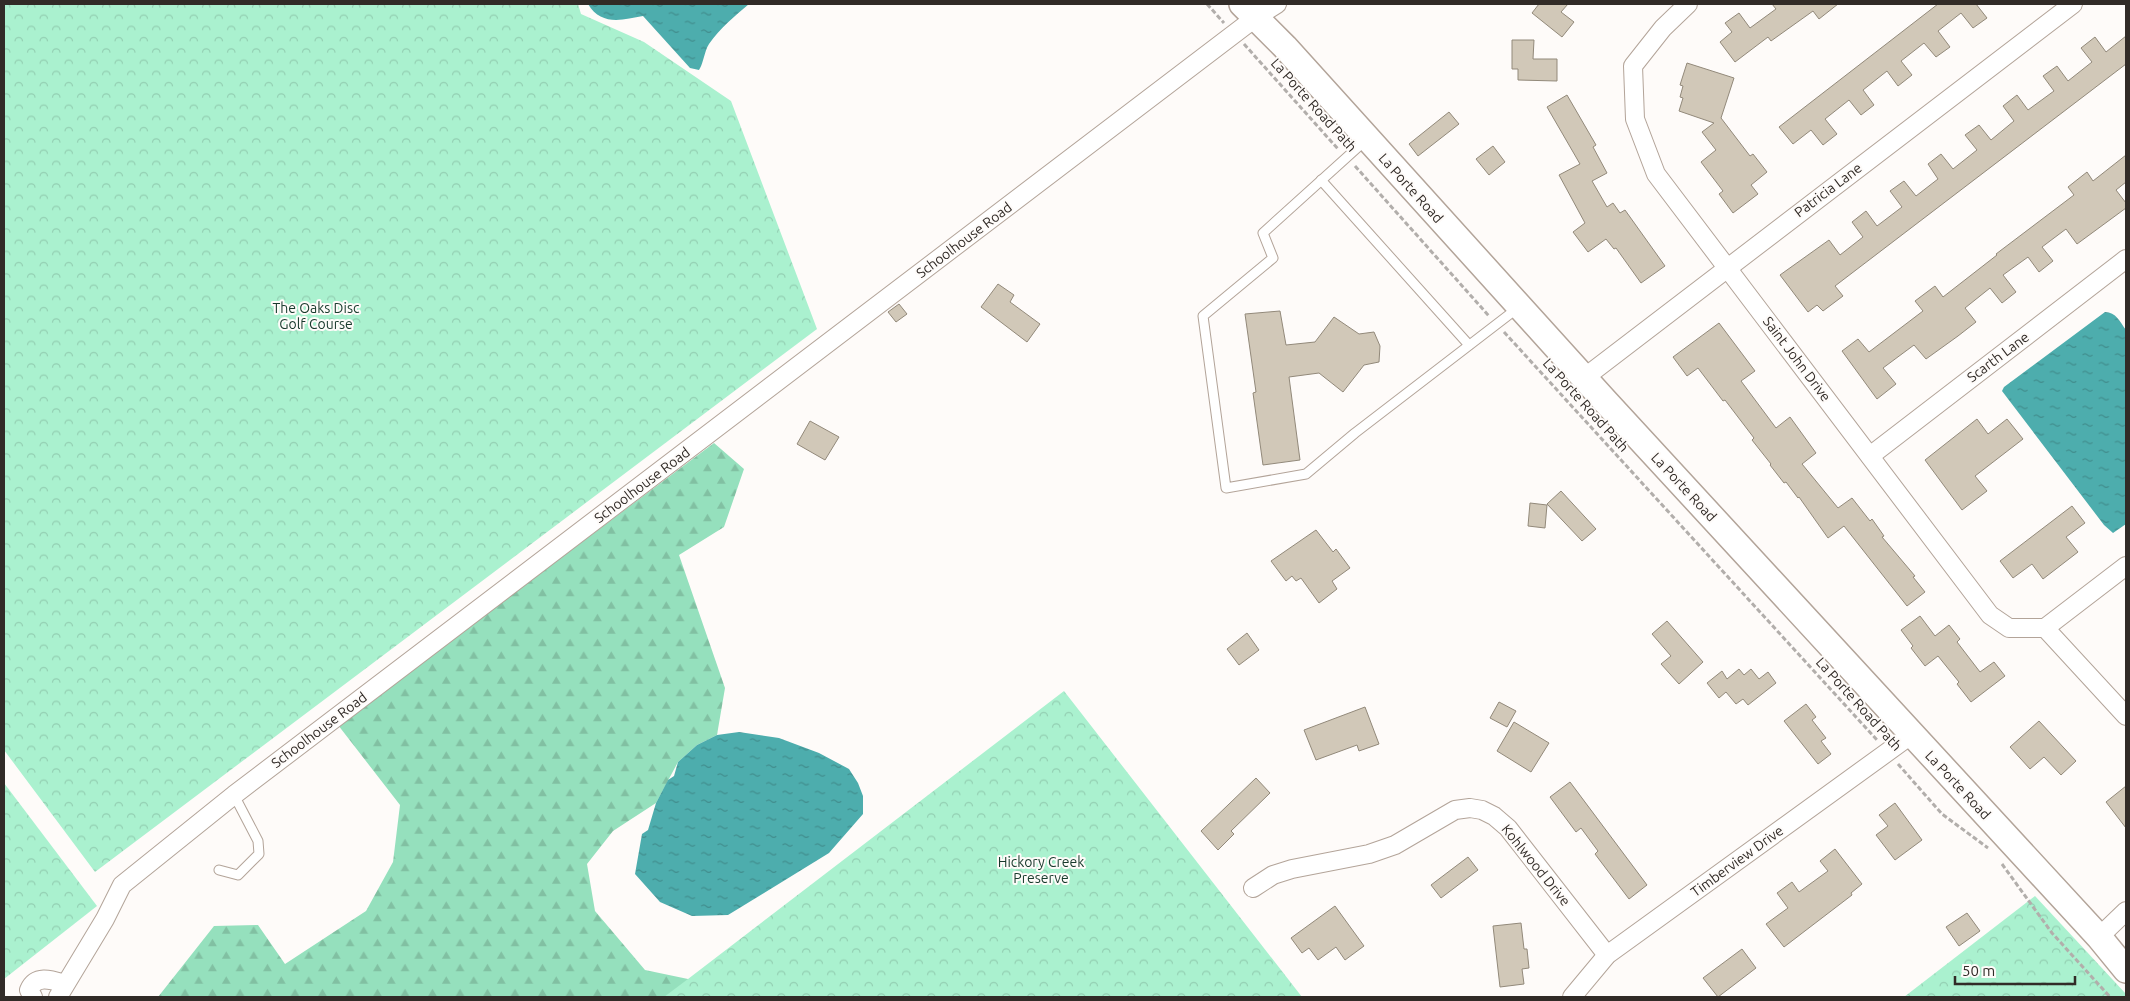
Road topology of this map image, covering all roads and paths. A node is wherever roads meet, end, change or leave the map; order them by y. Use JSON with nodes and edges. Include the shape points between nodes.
{"nodes":[{"id":1,"x":1207,"y":4,"type":"edge"},
{"id":2,"x":1277,"y":4,"type":"edge"},
{"id":3,"x":1688,"y":4,"type":"edge"},
{"id":4,"x":2073,"y":4,"type":"edge"},
{"id":5,"x":1248,"y":11,"type":"edge"},
{"id":6,"x":1234,"y":34,"type":"junction"},
{"id":7,"x":1367,"y":138,"type":"junction"},
{"id":8,"x":1346,"y":157,"type":"junction"},
{"id":9,"x":1321,"y":180,"type":"junction"},
{"id":10,"x":2126,"y":259,"type":"edge"},
{"id":11,"x":1727,"y":268,"type":"junction"},
{"id":12,"x":1519,"y":306,"type":"junction"},
{"id":13,"x":1496,"y":324,"type":"junction"},
{"id":14,"x":1469,"y":345,"type":"junction"},
{"id":15,"x":1584,"y":378,"type":"junction"},
{"id":16,"x":1870,"y":456,"type":"junction"},
{"id":17,"x":2126,"y":566,"type":"edge"},
{"id":18,"x":2045,"y":628,"type":"junction"},
{"id":19,"x":2126,"y":716,"type":"edge"},
{"id":20,"x":1911,"y":735,"type":"junction"},
{"id":21,"x":1888,"y":752,"type":"junction"},
{"id":22,"x":234,"y":795,"type":"junction"},
{"id":23,"x":1994,"y":853,"type":"dead end"},
{"id":24,"x":2000,"y":861,"type":"dead end"},
{"id":25,"x":219,"y":870,"type":"dead end"},
{"id":26,"x":1253,"y":888,"type":"dead end"},
{"id":27,"x":2126,"y":912,"type":"edge"},
{"id":28,"x":2098,"y":938,"type":"junction"},
{"id":29,"x":1607,"y":955,"type":"junction"},
{"id":30,"x":2126,"y":970,"type":"edge"},
{"id":31,"x":61,"y":991,"type":"edge"},
{"id":32,"x":33,"y":997,"type":"edge"},
{"id":33,"x":1572,"y":997,"type":"edge"},
{"id":34,"x":2110,"y":997,"type":"edge"}],
"edges":[{"from":1,"to":6,"type":"path","name":"La Porte Road Path"},
{"from":2,"to":5,"type":"street","name":"Schoolhouse Road"},
{"from":3,"to":11,"type":"street","name":"Saint John Drive","via":[[1663,28],[1633,66],[1635,119],[1656,174]]},
{"from":4,"to":11,"type":"street","name":"Patricia Lane"},
{"from":5,"to":6,"type":"street","name":"Schoolhouse Road"},
{"from":5,"to":7,"type":"street","name":"La Porte Road"},
{"from":6,"to":8,"type":"path","name":"La Porte Road Path"},
{"from":6,"to":22,"type":"street","name":"Schoolhouse Road"},
{"from":7,"to":8,"type":"lane"},
{"from":7,"to":12,"type":"street","name":"La Porte Road"},
{"from":8,"to":9,"type":"lane"},
{"from":8,"to":13,"type":"path","name":"La Porte Road Path"},
{"from":9,"to":14,"type":"lane"},
{"from":9,"to":14,"type":"lane","via":[[1263,233],[1273,258],[1203,316],[1226,488],[1306,474]]},
{"from":10,"to":16,"type":"street","name":"Scarth Lane"},
{"from":11,"to":15,"type":"street","name":"Patricia Lane"},
{"from":11,"to":16,"type":"street","name":"Saint John Drive"},
{"from":12,"to":13,"type":"lane"},
{"from":12,"to":15,"type":"street","name":"La Porte Road"},
{"from":13,"to":14,"type":"lane"},
{"from":13,"to":21,"type":"path","name":"La Porte Road Path"},
{"from":15,"to":20,"type":"street","name":"La Porte Road"},
{"from":16,"to":18,"type":"street","name":"Saint John Drive","via":[[1990,615],[2009,628]]},
{"from":17,"to":18,"type":"street"},
{"from":18,"to":19,"type":"street"},
{"from":20,"to":21,"type":"street","name":"Timberview Drive"},
{"from":20,"to":28,"type":"street","name":"La Porte Road"},
{"from":21,"to":23,"type":"path","name":"La Porte Road Path","via":[[1942,814]]},
{"from":21,"to":29,"type":"street","name":"Timberview Drive"},
{"from":22,"to":25,"type":"lane","via":[[258,841],[259,854],[238,875]]},
{"from":22,"to":31,"type":"street","name":"Schoolhouse Road","via":[[122,885],[106,919]]},
{"from":24,"to":34,"type":"path","via":[[2052,933]]},
{"from":26,"to":29,"type":"street","name":"Kohlwood Drive","via":[[1273,875],[1292,869],[1369,854],[1395,844],[1455,810],[1476,809],[1494,816],[1508,828]]},
{"from":27,"to":28,"type":"street"},
{"from":28,"to":30,"type":"street","name":"La Porte Road"},
{"from":29,"to":33,"type":"street","name":"Timberview Drive"},
{"from":31,"to":32,"type":"street","name":"Schoolhouse Road","via":[[47,978],[32,984],[29,990]]}]}
